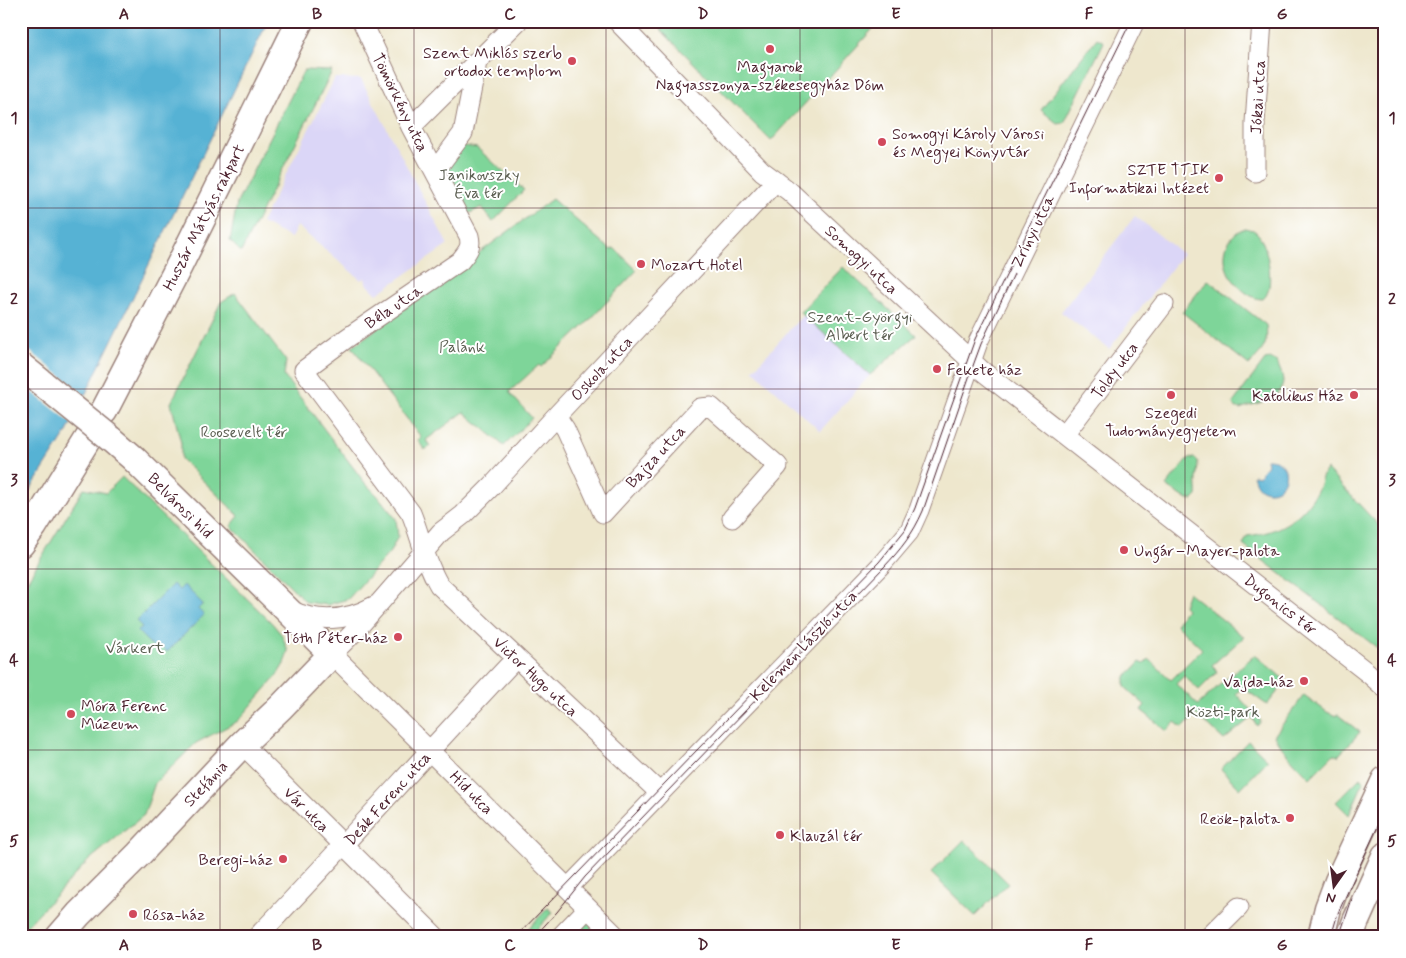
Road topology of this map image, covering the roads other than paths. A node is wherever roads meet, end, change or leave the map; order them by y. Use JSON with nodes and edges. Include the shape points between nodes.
{"nodes":[{"id":1,"x":300,"y":21,"type":"edge"},
{"id":2,"x":362,"y":21,"type":"edge"},
{"id":3,"x":518,"y":21,"type":"edge"},
{"id":4,"x":1135,"y":21,"type":"edge"},
{"id":5,"x":1262,"y":21,"type":"edge"},
{"id":6,"x":625,"y":24,"type":"edge"},
{"id":7,"x":476,"y":62,"type":"junction"},
{"id":8,"x":411,"y":127,"type":"junction"},
{"id":9,"x":434,"y":171,"type":"junction"},
{"id":10,"x":1255,"y":172,"type":"dead end"},
{"id":11,"x":776,"y":181,"type":"junction"},
{"id":12,"x":469,"y":236,"type":"joint"},
{"id":13,"x":1164,"y":304,"type":"dead end"},
{"id":14,"x":971,"y":360,"type":"junction"},
{"id":15,"x":21,"y":366,"type":"edge"},
{"id":16,"x":104,"y":411,"type":"dead end"},
{"id":17,"x":556,"y":416,"type":"junction"},
{"id":18,"x":1064,"y":435,"type":"junction"},
{"id":19,"x":89,"y":437,"type":"dead end"},
{"id":20,"x":732,"y":518,"type":"dead end"},
{"id":21,"x":1193,"y":536,"type":"joint"},
{"id":22,"x":21,"y":544,"type":"edge"},
{"id":23,"x":424,"y":552,"type":"junction"},
{"id":24,"x":377,"y":605,"type":"junction"},
{"id":25,"x":282,"y":606,"type":"junction"},
{"id":26,"x":332,"y":654,"type":"junction"},
{"id":27,"x":516,"y":658,"type":"junction"},
{"id":28,"x":1376,"y":676,"type":"edge"},
{"id":29,"x":1385,"y":688,"type":"edge"},
{"id":30,"x":242,"y":744,"type":"junction"},
{"id":31,"x":430,"y":750,"type":"junction"},
{"id":32,"x":1385,"y":780,"type":"edge"},
{"id":33,"x":660,"y":793,"type":"junction"},
{"id":34,"x":344,"y":846,"type":"junction"},
{"id":35,"x":1385,"y":856,"type":"edge"},
{"id":36,"x":568,"y":888,"type":"junction"},
{"id":37,"x":588,"y":908,"type":"junction"},
{"id":38,"x":1239,"y":908,"type":"dead end"},
{"id":39,"x":79,"y":914,"type":"junction"},
{"id":40,"x":47,"y":937,"type":"edge"},
{"id":41,"x":59,"y":937,"type":"edge"},
{"id":42,"x":257,"y":937,"type":"edge"},
{"id":43,"x":436,"y":937,"type":"edge"},
{"id":44,"x":560,"y":937,"type":"edge"},
{"id":45,"x":618,"y":937,"type":"edge"},
{"id":46,"x":1209,"y":937,"type":"edge"},
{"id":47,"x":1321,"y":937,"type":"edge"},
{"id":48,"x":1350,"y":937,"type":"edge"}],
"edges":[{"from":1,"to":16,"type":"street","name":"Huszár Mátyás rakpart"},
{"from":2,"to":8,"type":"street","name":"Tömörkény utca"},
{"from":3,"to":7,"type":"street"},
{"from":4,"to":14,"type":"street","name":"Zrínyi utca"},
{"from":5,"to":10,"type":"street","name":"Jókai utca"},
{"from":6,"to":11,"type":"street","name":"Somogyi utca","via":[[756,165]]},
{"from":7,"to":8,"type":"street"},
{"from":7,"to":9,"type":"street","via":[[463,133]]},
{"from":8,"to":9,"type":"street","name":"Tömörkény utca"},
{"from":9,"to":12,"type":"street","name":"Tömörkény utca"},
{"from":11,"to":14,"type":"street","name":"Somogyi utca"},
{"from":11,"to":17,"type":"street","name":"Oskola utca"},
{"from":12,"to":23,"type":"street","name":"Béla utca","via":[[469,249],[460,261],[304,370],[411,513]]},
{"from":13,"to":18,"type":"street","name":"Toldy utca"},
{"from":14,"to":18,"type":"street","name":"Somogyi utca"},
{"from":14,"to":33,"type":"street","name":"Kelemen László utca","via":[[919,510],[903,540]]},
{"from":15,"to":25,"type":"street","name":"Belvárosi híd","bridge":true,"via":[[133,458]]},
{"from":17,"to":20,"type":"street","name":"Bajza utca","via":[[603,513],[700,408],[711,407],[778,466]]},
{"from":17,"to":23,"type":"street","name":"Oskola utca","via":[[492,486],[441,532]]},
{"from":18,"to":21,"type":"street","name":"Somogyi utca"},
{"from":19,"to":22,"type":"street"},
{"from":21,"to":28,"type":"street","name":"Dugonics tér"},
{"from":23,"to":24,"type":"street"},
{"from":23,"to":27,"type":"street","name":"Victor Hugo utca","via":[[439,585]]},
{"from":24,"to":25,"type":"street","via":[[338,619],[318,619]]},
{"from":24,"to":26,"type":"street"},
{"from":25,"to":26,"type":"street","name":"Belvárosi híd"},
{"from":26,"to":30,"type":"street","name":"Stefánia"},
{"from":26,"to":31,"type":"street","name":"Híd utca"},
{"from":27,"to":31,"type":"street","name":"Deák Ferenc utca"},
{"from":27,"to":33,"type":"street","name":"Victor Hugo utca"},
{"from":28,"to":29,"type":"street","name":"Dugonics tér"},
{"from":30,"to":34,"type":"street","name":"Vár utca"},
{"from":30,"to":39,"type":"street","name":"Stefánia","via":[[140,854]]},
{"from":31,"to":34,"type":"street","name":"Deák Ferenc utca"},
{"from":31,"to":36,"type":"street","name":"Híd utca"},
{"from":32,"to":47,"type":"street","via":[[1338,881]]},
{"from":33,"to":36,"type":"street","name":"Kelemen László utca"},
{"from":34,"to":42,"type":"street","name":"Deák Ferenc utca"},
{"from":34,"to":43,"type":"street","name":"Vár utca"},
{"from":35,"to":48,"type":"street"},
{"from":36,"to":37,"type":"street","name":"Híd utca"},
{"from":37,"to":44,"type":"street"},
{"from":37,"to":45,"type":"street","name":"Híd utca"},
{"from":38,"to":46,"type":"street"},
{"from":39,"to":40,"type":"street","name":"Stefánia"},
{"from":39,"to":41,"type":"street","name":"Stefánia"}]}
